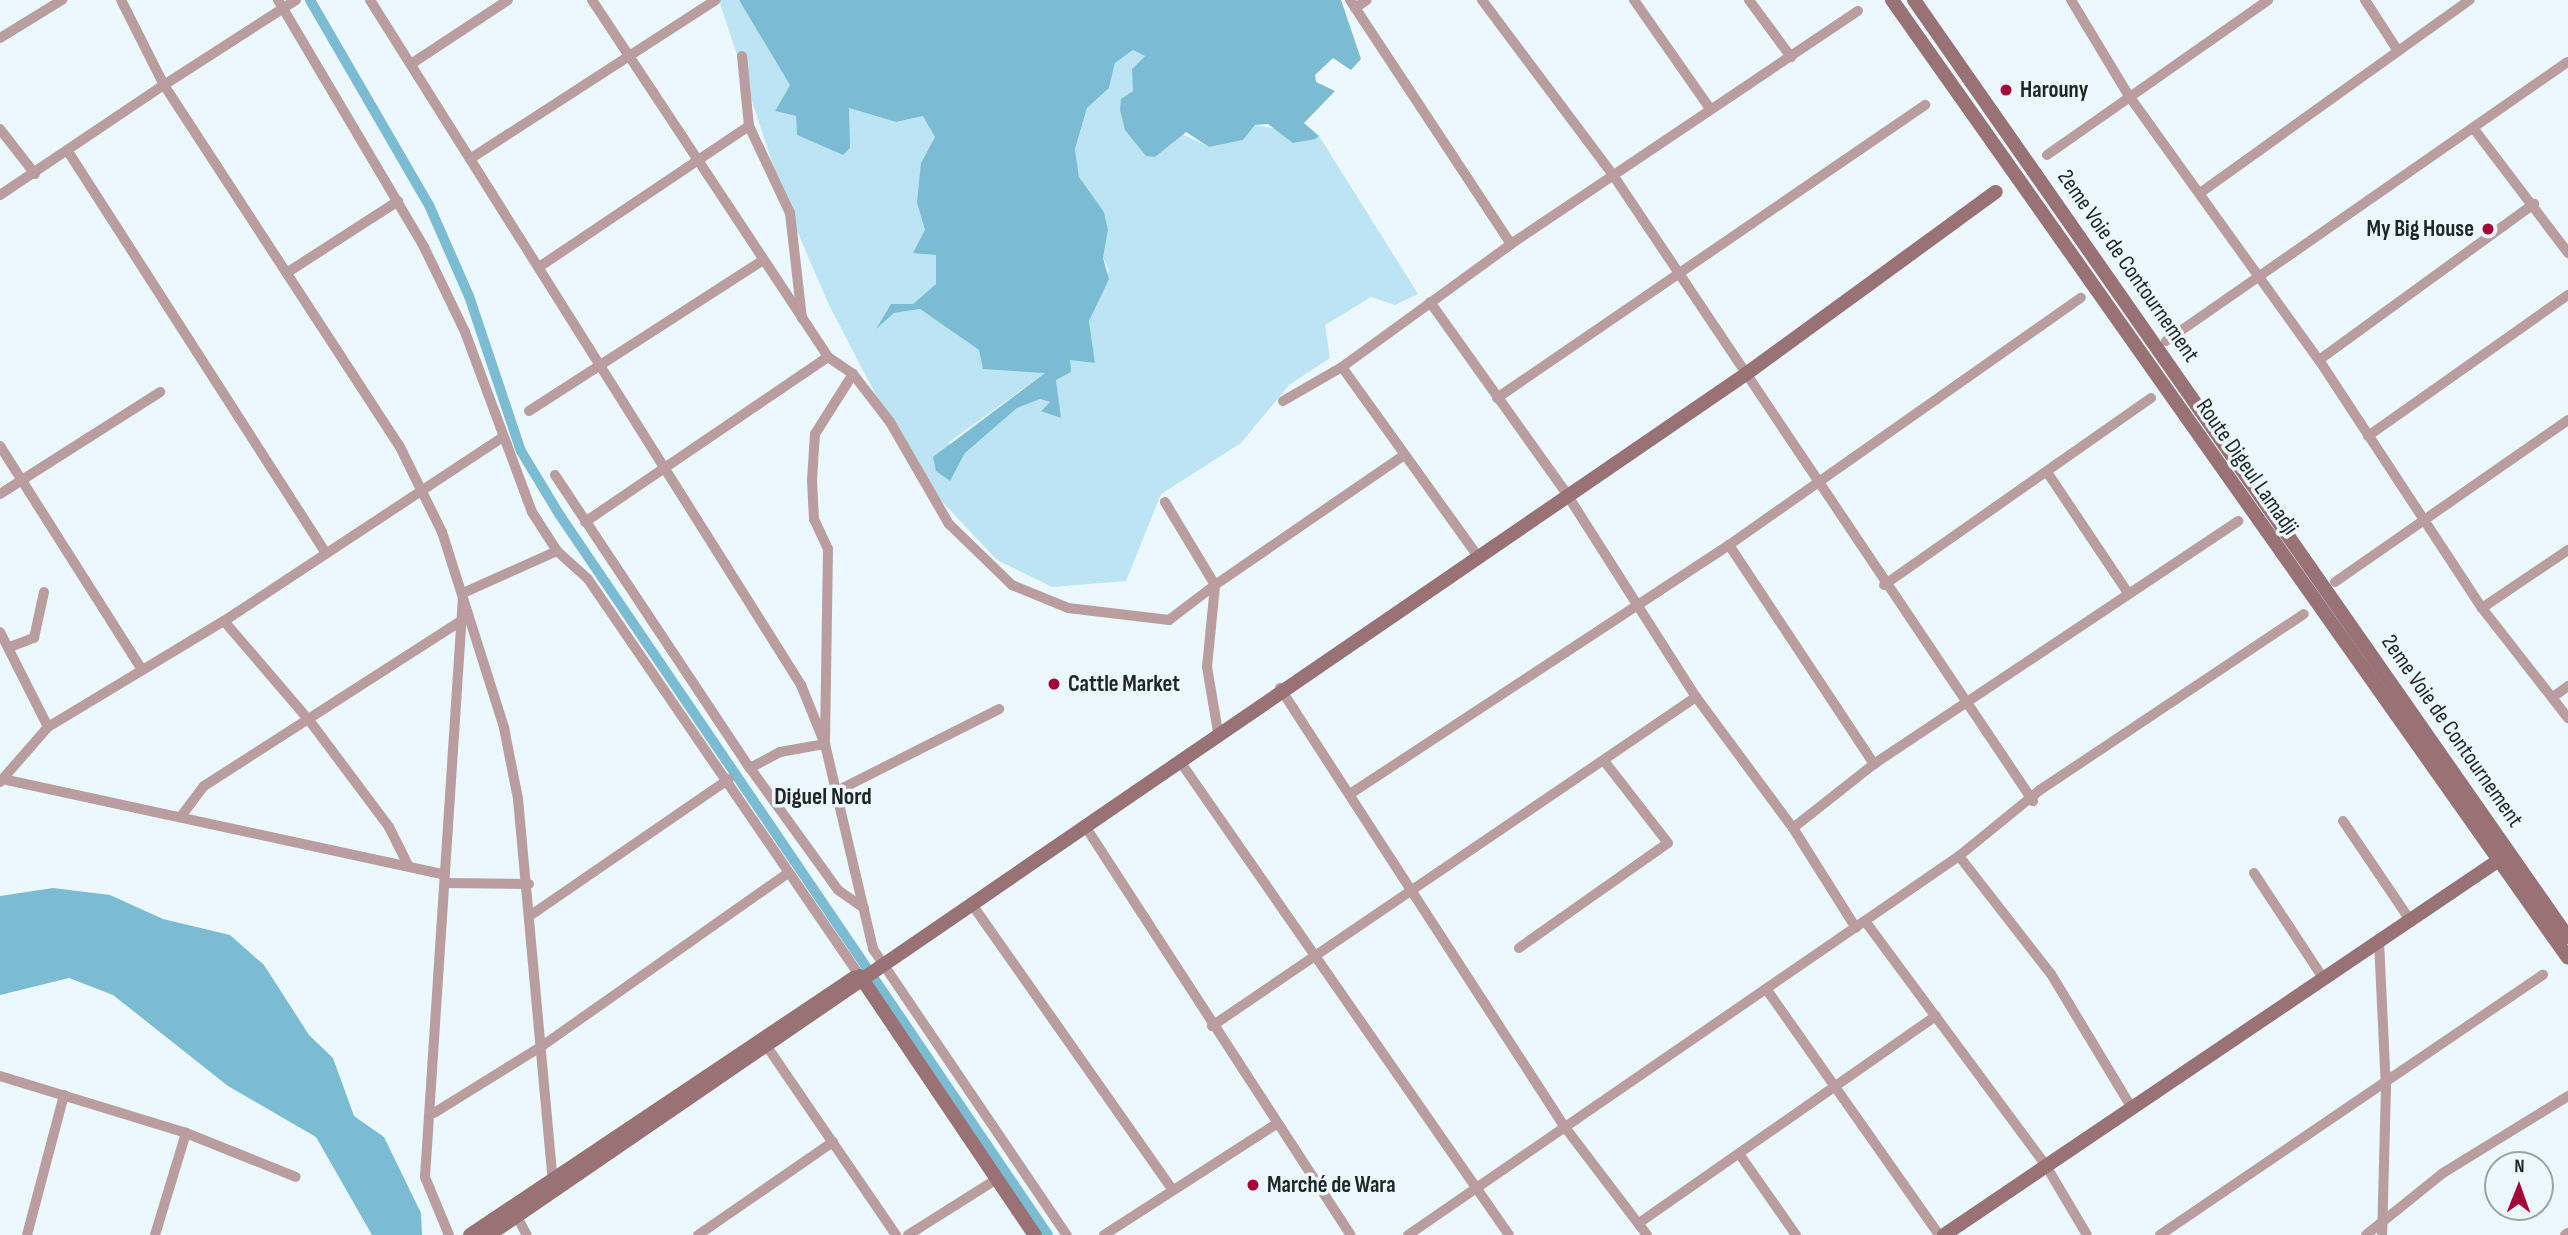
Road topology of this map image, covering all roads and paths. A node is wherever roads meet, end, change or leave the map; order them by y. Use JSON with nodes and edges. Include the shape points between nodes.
{"nodes":[{"id":1,"x":62,"y":0,"type":"edge"},
{"id":2,"x":121,"y":0,"type":"edge"},
{"id":3,"x":370,"y":0,"type":"edge"},
{"id":4,"x":508,"y":0,"type":"edge"},
{"id":5,"x":592,"y":0,"type":"edge"},
{"id":6,"x":716,"y":0,"type":"edge"},
{"id":7,"x":1367,"y":0,"type":"edge"},
{"id":8,"x":1482,"y":0,"type":"edge"},
{"id":9,"x":1634,"y":0,"type":"edge"},
{"id":10,"x":1749,"y":0,"type":"edge"},
{"id":11,"x":1892,"y":0,"type":"edge"},
{"id":12,"x":1914,"y":0,"type":"edge"},
{"id":13,"x":2268,"y":0,"type":"edge"},
{"id":14,"x":2365,"y":0,"type":"edge"},
{"id":15,"x":2470,"y":0,"type":"edge"},
{"id":16,"x":2073,"y":1,"type":"edge"},
{"id":17,"x":286,"y":3,"type":"edge"},
{"id":18,"x":1353,"y":4,"type":"edge"},
{"id":19,"x":1858,"y":11,"type":"dead end"},
{"id":20,"x":0,"y":38,"type":"edge"},
{"id":21,"x":2398,"y":51,"type":"junction"},
{"id":22,"x":741,"y":56,"type":"dead end"},
{"id":23,"x":634,"y":57,"type":"junction"},
{"id":24,"x":1791,"y":57,"type":"junction"},
{"id":25,"x":411,"y":64,"type":"junction"},
{"id":26,"x":2567,"y":64,"type":"edge"},
{"id":27,"x":164,"y":85,"type":"junction"},
{"id":28,"x":2129,"y":96,"type":"junction"},
{"id":29,"x":1925,"y":105,"type":"dead end"},
{"id":30,"x":1709,"y":107,"type":"junction"},
{"id":31,"x":749,"y":126,"type":"junction"},
{"id":32,"x":2474,"y":129,"type":"junction"},
{"id":33,"x":0,"y":130,"type":"edge"},
{"id":34,"x":68,"y":153,"type":"junction"},
{"id":35,"x":2047,"y":155,"type":"dead end"},
{"id":36,"x":473,"y":157,"type":"junction"},
{"id":37,"x":697,"y":161,"type":"junction"},
{"id":38,"x":35,"y":174,"type":"junction"},
{"id":39,"x":1613,"y":175,"type":"junction"},
{"id":40,"x":1996,"y":192,"type":"dead end"},
{"id":41,"x":2200,"y":193,"type":"junction"},
{"id":42,"x":0,"y":195,"type":"edge"},
{"id":43,"x":398,"y":201,"type":"junction"},
{"id":44,"x":2534,"y":204,"type":"junction"},
{"id":45,"x":1511,"y":244,"type":"junction"},
{"id":46,"x":2568,"y":253,"type":"edge"},
{"id":47,"x":762,"y":261,"type":"junction"},
{"id":48,"x":542,"y":265,"type":"junction"},
{"id":49,"x":1677,"y":271,"type":"junction"},
{"id":50,"x":288,"y":272,"type":"junction"},
{"id":51,"x":2257,"y":278,"type":"junction"},
{"id":52,"x":2568,"y":295,"type":"edge"},
{"id":53,"x":2081,"y":298,"type":"dead end"},
{"id":54,"x":1430,"y":302,"type":"junction"},
{"id":55,"x":802,"y":318,"type":"junction"},
{"id":56,"x":2165,"y":341,"type":"dead end"},
{"id":57,"x":828,"y":357,"type":"junction"},
{"id":58,"x":2319,"y":360,"type":"junction"},
{"id":59,"x":1342,"y":367,"type":"junction"},
{"id":60,"x":600,"y":370,"type":"junction"},
{"id":61,"x":853,"y":374,"type":"junction"},
{"id":62,"x":1746,"y":374,"type":"junction"},
{"id":63,"x":160,"y":392,"type":"dead end"},
{"id":64,"x":1497,"y":398,"type":"junction"},
{"id":65,"x":2151,"y":398,"type":"dead end"},
{"id":66,"x":1283,"y":401,"type":"dead end"},
{"id":67,"x":529,"y":411,"type":"dead end"},
{"id":68,"x":2568,"y":420,"type":"edge"},
{"id":69,"x":2368,"y":436,"type":"junction"},
{"id":70,"x":502,"y":438,"type":"junction"},
{"id":71,"x":0,"y":446,"type":"edge"},
{"id":72,"x":1404,"y":455,"type":"junction"},
{"id":73,"x":664,"y":467,"type":"junction"},
{"id":74,"x":2046,"y":472,"type":"junction"},
{"id":75,"x":555,"y":475,"type":"dead end"},
{"id":76,"x":24,"y":480,"type":"junction"},
{"id":77,"x":1816,"y":482,"type":"junction"},
{"id":78,"x":425,"y":489,"type":"junction"},
{"id":79,"x":0,"y":494,"type":"edge"},
{"id":80,"x":1566,"y":494,"type":"junction"},
{"id":81,"x":1165,"y":502,"type":"dead end"},
{"id":82,"x":2425,"y":516,"type":"junction"},
{"id":83,"x":2238,"y":521,"type":"dead end"},
{"id":84,"x":586,"y":522,"type":"junction"},
{"id":85,"x":1729,"y":545,"type":"junction"},
{"id":86,"x":2568,"y":550,"type":"edge"},
{"id":87,"x":557,"y":551,"type":"junction"},
{"id":88,"x":327,"y":554,"type":"junction"},
{"id":89,"x":1477,"y":555,"type":"junction"},
{"id":90,"x":2335,"y":582,"type":"dead end"},
{"id":91,"x":1215,"y":585,"type":"junction"},
{"id":92,"x":1884,"y":585,"type":"junction"},
{"id":93,"x":44,"y":592,"type":"dead end"},
{"id":94,"x":463,"y":593,"type":"junction"},
{"id":95,"x":2128,"y":593,"type":"junction"},
{"id":96,"x":1637,"y":607,"type":"junction"},
{"id":97,"x":2482,"y":608,"type":"junction"},
{"id":98,"x":2304,"y":614,"type":"dead end"},
{"id":99,"x":224,"y":621,"type":"junction"},
{"id":100,"x":459,"y":622,"type":"junction"},
{"id":101,"x":0,"y":632,"type":"edge"},
{"id":102,"x":10,"y":646,"type":"junction"},
{"id":103,"x":142,"y":670,"type":"junction"},
{"id":104,"x":2568,"y":686,"type":"edge"},
{"id":105,"x":1280,"y":688,"type":"junction"},
{"id":106,"x":2553,"y":696,"type":"junction"},
{"id":107,"x":1696,"y":697,"type":"junction"},
{"id":108,"x":1968,"y":701,"type":"junction"},
{"id":109,"x":999,"y":709,"type":"dead end"},
{"id":110,"x":2568,"y":718,"type":"edge"},
{"id":111,"x":309,"y":719,"type":"junction"},
{"id":112,"x":48,"y":727,"type":"junction"},
{"id":113,"x":1218,"y":732,"type":"junction"},
{"id":114,"x":825,"y":744,"type":"junction"},
{"id":115,"x":1178,"y":760,"type":"junction"},
{"id":116,"x":1605,"y":762,"type":"junction"},
{"id":117,"x":1874,"y":764,"type":"junction"},
{"id":118,"x":750,"y":768,"type":"junction"},
{"id":119,"x":729,"y":779,"type":"junction"},
{"id":120,"x":3,"y":781,"type":"edge"},
{"id":121,"x":835,"y":792,"type":"junction"},
{"id":122,"x":1350,"y":794,"type":"junction"},
{"id":123,"x":2033,"y":801,"type":"junction"},
{"id":124,"x":182,"y":815,"type":"junction"},
{"id":125,"x":2343,"y":821,"type":"dead end"},
{"id":126,"x":1085,"y":826,"type":"junction"},
{"id":127,"x":1793,"y":828,"type":"junction"},
{"id":128,"x":1959,"y":856,"type":"junction"},
{"id":129,"x":2505,"y":856,"type":"junction"},
{"id":130,"x":408,"y":865,"type":"junction"},
{"id":131,"x":788,"y":873,"type":"junction"},
{"id":132,"x":2254,"y":873,"type":"dead end"},
{"id":133,"x":444,"y":878,"type":"junction"},
{"id":134,"x":528,"y":884,"type":"junction"},
{"id":135,"x":1413,"y":892,"type":"junction"},
{"id":136,"x":971,"y":903,"type":"junction"},
{"id":137,"x":864,"y":908,"type":"junction"},
{"id":138,"x":531,"y":915,"type":"junction"},
{"id":139,"x":2410,"y":920,"type":"junction"},
{"id":140,"x":1865,"y":921,"type":"junction"},
{"id":141,"x":1856,"y":928,"type":"junction"},
{"id":142,"x":2568,"y":937,"type":"edge"},
{"id":143,"x":2379,"y":941,"type":"junction"},
{"id":144,"x":1519,"y":948,"type":"dead end"},
{"id":145,"x":1317,"y":957,"type":"junction"},
{"id":146,"x":2568,"y":958,"type":"edge"},
{"id":147,"x":870,"y":969,"type":"junction"},
{"id":148,"x":2543,"y":975,"type":"dead end"},
{"id":149,"x":2323,"y":978,"type":"junction"},
{"id":150,"x":1768,"y":990,"type":"junction"},
{"id":151,"x":1936,"y":1016,"type":"junction"},
{"id":152,"x":1212,"y":1026,"type":"junction"},
{"id":153,"x":542,"y":1046,"type":"junction"},
{"id":154,"x":768,"y":1048,"type":"junction"},
{"id":155,"x":0,"y":1076,"type":"edge"},
{"id":156,"x":1833,"y":1087,"type":"junction"},
{"id":157,"x":2386,"y":1087,"type":"junction"},
{"id":158,"x":64,"y":1095,"type":"junction"},
{"id":159,"x":2568,"y":1096,"type":"edge"},
{"id":160,"x":2130,"y":1105,"type":"junction"},
{"id":161,"x":434,"y":1113,"type":"junction"},
{"id":162,"x":1276,"y":1124,"type":"junction"},
{"id":163,"x":1564,"y":1126,"type":"junction"},
{"id":164,"x":186,"y":1133,"type":"junction"},
{"id":165,"x":833,"y":1142,"type":"junction"},
{"id":166,"x":1740,"y":1155,"type":"junction"},
{"id":167,"x":2045,"y":1164,"type":"junction"},
{"id":168,"x":296,"y":1177,"type":"dead end"},
{"id":169,"x":997,"y":1179,"type":"junction"},
{"id":170,"x":553,"y":1185,"type":"junction"},
{"id":171,"x":1477,"y":1186,"type":"junction"},
{"id":172,"x":1172,"y":1189,"type":"junction"},
{"id":173,"x":515,"y":1211,"type":"junction"},
{"id":174,"x":2386,"y":1221,"type":"junction"},
{"id":175,"x":1639,"y":1223,"type":"junction"},
{"id":176,"x":27,"y":1235,"type":"edge"},
{"id":177,"x":155,"y":1235,"type":"edge"},
{"id":178,"x":449,"y":1235,"type":"edge"},
{"id":179,"x":470,"y":1235,"type":"edge"},
{"id":180,"x":489,"y":1235,"type":"edge"},
{"id":181,"x":527,"y":1235,"type":"edge"},
{"id":182,"x":698,"y":1235,"type":"edge"},
{"id":183,"x":895,"y":1235,"type":"edge"},
{"id":184,"x":908,"y":1235,"type":"edge"},
{"id":185,"x":1035,"y":1235,"type":"edge"},
{"id":186,"x":1067,"y":1235,"type":"edge"},
{"id":187,"x":1104,"y":1235,"type":"edge"},
{"id":188,"x":1351,"y":1235,"type":"edge"},
{"id":189,"x":1408,"y":1235,"type":"edge"},
{"id":190,"x":1509,"y":1235,"type":"edge"},
{"id":191,"x":1647,"y":1235,"type":"edge"},
{"id":192,"x":1796,"y":1235,"type":"edge"},
{"id":193,"x":1941,"y":1235,"type":"edge"},
{"id":194,"x":2087,"y":1235,"type":"edge"},
{"id":195,"x":2160,"y":1235,"type":"edge"},
{"id":196,"x":2366,"y":1235,"type":"edge"},
{"id":197,"x":2382,"y":1235,"type":"edge"}],
"edges":[{"from":1,"to":20,"type":"street"},
{"from":2,"to":27,"type":"street"},
{"from":3,"to":25,"type":"street"},
{"from":4,"to":25,"type":"street"},
{"from":5,"to":23,"type":"street"},
{"from":6,"to":23,"type":"street"},
{"from":7,"to":18,"type":"street"},
{"from":8,"to":39,"type":"street"},
{"from":9,"to":30,"type":"street"},
{"from":10,"to":24,"type":"street"},
{"from":11,"to":129,"type":"street","name":"Route Digeul Lamadji"},
{"from":12,"to":129,"type":"street","name":"2eme Voie de Contournement"},
{"from":13,"to":28,"type":"street"},
{"from":14,"to":21,"type":"street"},
{"from":15,"to":21,"type":"street"},
{"from":16,"to":28,"type":"street"},
{"from":17,"to":27,"type":"street"},
{"from":17,"to":43,"type":"street"},
{"from":18,"to":45,"type":"street"},
{"from":19,"to":24,"type":"street"},
{"from":21,"to":41,"type":"street"},
{"from":22,"to":31,"type":"street"},
{"from":23,"to":36,"type":"street"},
{"from":23,"to":37,"type":"street"},
{"from":24,"to":30,"type":"street"},
{"from":25,"to":36,"type":"street"},
{"from":26,"to":32,"type":"street"},
{"from":27,"to":34,"type":"street"},
{"from":27,"to":50,"type":"street"},
{"from":28,"to":35,"type":"street"},
{"from":28,"to":41,"type":"street"},
{"from":29,"to":49,"type":"street"},
{"from":30,"to":39,"type":"street"},
{"from":31,"to":37,"type":"street"},
{"from":31,"to":55,"type":"street","via":[[790,213]]},
{"from":32,"to":44,"type":"street"},
{"from":32,"to":51,"type":"street"},
{"from":33,"to":38,"type":"street"},
{"from":34,"to":38,"type":"street"},
{"from":34,"to":88,"type":"street"},
{"from":36,"to":48,"type":"street"},
{"from":37,"to":47,"type":"street"},
{"from":37,"to":48,"type":"street"},
{"from":38,"to":42,"type":"street"},
{"from":39,"to":45,"type":"street"},
{"from":39,"to":49,"type":"street"},
{"from":40,"to":62,"type":"street"},
{"from":41,"to":51,"type":"street"},
{"from":43,"to":50,"type":"street"},
{"from":43,"to":70,"type":"street","via":[[465,332]]},
{"from":44,"to":46,"type":"street"},
{"from":44,"to":58,"type":"street"},
{"from":45,"to":54,"type":"street"},
{"from":47,"to":55,"type":"street"},
{"from":47,"to":60,"type":"street"},
{"from":48,"to":60,"type":"street"},
{"from":49,"to":62,"type":"street"},
{"from":49,"to":64,"type":"street"},
{"from":50,"to":78,"type":"street"},
{"from":51,"to":56,"type":"street"},
{"from":51,"to":58,"type":"street"},
{"from":52,"to":69,"type":"street"},
{"from":53,"to":77,"type":"street"},
{"from":54,"to":59,"type":"street"},
{"from":54,"to":64,"type":"street"},
{"from":55,"to":57,"type":"street"},
{"from":57,"to":61,"type":"street"},
{"from":57,"to":73,"type":"street"},
{"from":58,"to":69,"type":"street"},
{"from":59,"to":66,"type":"street"},
{"from":59,"to":72,"type":"street"},
{"from":60,"to":67,"type":"street"},
{"from":60,"to":73,"type":"street"},
{"from":61,"to":91,"type":"street","via":[[890,422],[949,524],[1012,585],[1068,608],[1169,620]]},
{"from":61,"to":114,"type":"street","via":[[815,433],[814,519],[828,550]]},
{"from":62,"to":77,"type":"street"},
{"from":62,"to":80,"type":"street"},
{"from":63,"to":76,"type":"street"},
{"from":64,"to":80,"type":"street"},
{"from":65,"to":74,"type":"street"},
{"from":68,"to":82,"type":"street"},
{"from":69,"to":82,"type":"street"},
{"from":70,"to":78,"type":"street"},
{"from":70,"to":87,"type":"street","via":[[514,477]]},
{"from":71,"to":76,"type":"street"},
{"from":72,"to":89,"type":"street"},
{"from":72,"to":91,"type":"street"},
{"from":73,"to":84,"type":"street"},
{"from":73,"to":114,"type":"street","via":[[801,685]]},
{"from":74,"to":92,"type":"street"},
{"from":74,"to":95,"type":"street"},
{"from":75,"to":84,"type":"street"},
{"from":76,"to":79,"type":"street"},
{"from":76,"to":103,"type":"street"},
{"from":77,"to":85,"type":"street"},
{"from":77,"to":92,"type":"street"},
{"from":78,"to":88,"type":"street"},
{"from":78,"to":94,"type":"street"},
{"from":80,"to":89,"type":"street"},
{"from":80,"to":96,"type":"street"},
{"from":81,"to":91,"type":"street"},
{"from":82,"to":90,"type":"street"},
{"from":82,"to":97,"type":"street"},
{"from":83,"to":95,"type":"street"},
{"from":84,"to":118,"type":"street"},
{"from":85,"to":96,"type":"street"},
{"from":85,"to":117,"type":"street"},
{"from":86,"to":97,"type":"street"},
{"from":87,"to":94,"type":"street"},
{"from":87,"to":119,"type":"street","via":[[588,579]]},
{"from":88,"to":99,"type":"street"},
{"from":89,"to":105,"type":"street"},
{"from":91,"to":113,"type":"street","via":[[1207,667]]},
{"from":92,"to":108,"type":"street"},
{"from":93,"to":102,"type":"street","via":[[34,638]]},
{"from":94,"to":100,"type":"street"},
{"from":94,"to":134,"type":"street","via":[[504,728]]},
{"from":95,"to":108,"type":"street"},
{"from":96,"to":107,"type":"street"},
{"from":96,"to":122,"type":"street"},
{"from":97,"to":106,"type":"street"},
{"from":98,"to":123,"type":"street","via":[[2040,790]]},
{"from":99,"to":103,"type":"street"},
{"from":99,"to":111,"type":"street"},
{"from":100,"to":111,"type":"street"},
{"from":100,"to":133,"type":"street"},
{"from":101,"to":102,"type":"street"},
{"from":102,"to":112,"type":"street"},
{"from":103,"to":112,"type":"street"},
{"from":104,"to":106,"type":"street"},
{"from":105,"to":113,"type":"street"},
{"from":105,"to":122,"type":"street"},
{"from":106,"to":110,"type":"street"},
{"from":107,"to":116,"type":"street"},
{"from":107,"to":127,"type":"street"},
{"from":108,"to":117,"type":"street"},
{"from":108,"to":123,"type":"street"},
{"from":109,"to":121,"type":"street"},
{"from":111,"to":124,"type":"street","via":[[204,786]]},
{"from":111,"to":130,"type":"street","via":[[389,827]]},
{"from":112,"to":120,"type":"street"},
{"from":113,"to":115,"type":"street"},
{"from":114,"to":118,"type":"street","via":[[780,752]]},
{"from":114,"to":121,"type":"street"},
{"from":115,"to":126,"type":"street"},
{"from":115,"to":145,"type":"street"},
{"from":116,"to":135,"type":"street"},
{"from":116,"to":144,"type":"street","via":[[1668,844]]},
{"from":117,"to":127,"type":"street"},
{"from":118,"to":137,"type":"street","via":[[838,890]]},
{"from":119,"to":131,"type":"street"},
{"from":119,"to":138,"type":"street"},
{"from":120,"to":124,"type":"street"},
{"from":121,"to":137,"type":"street"},
{"from":122,"to":135,"type":"street"},
{"from":123,"to":128,"type":"street"},
{"from":124,"to":130,"type":"street"},
{"from":125,"to":139,"type":"street"},
{"from":126,"to":136,"type":"street"},
{"from":126,"to":152,"type":"street"},
{"from":127,"to":141,"type":"street"},
{"from":128,"to":140,"type":"street"},
{"from":128,"to":160,"type":"street","via":[[2051,974]]},
{"from":129,"to":139,"type":"street"},
{"from":129,"to":142,"type":"street","name":"2eme Voie de Contournement"},
{"from":129,"to":146,"type":"street","name":"Route Digeul Lamadji"},
{"from":130,"to":133,"type":"street"},
{"from":131,"to":147,"type":"street"},
{"from":131,"to":153,"type":"street"},
{"from":132,"to":149,"type":"street"},
{"from":133,"to":134,"type":"street"},
{"from":133,"to":161,"type":"street"},
{"from":134,"to":138,"type":"street"},
{"from":135,"to":145,"type":"street"},
{"from":135,"to":163,"type":"street"},
{"from":136,"to":147,"type":"street"},
{"from":136,"to":172,"type":"street"},
{"from":137,"to":147,"type":"street","via":[[873,949]]},
{"from":138,"to":153,"type":"street"},
{"from":139,"to":143,"type":"street"},
{"from":140,"to":141,"type":"street"},
{"from":140,"to":151,"type":"street"},
{"from":141,"to":150,"type":"street"},
{"from":143,"to":149,"type":"street"},
{"from":143,"to":157,"type":"street"},
{"from":145,"to":152,"type":"street"},
{"from":145,"to":171,"type":"street"},
{"from":147,"to":154,"type":"street"},
{"from":147,"to":169,"type":"street"},
{"from":147,"to":170,"type":"street","via":[[845,979]]},
{"from":147,"to":186,"type":"street"},
{"from":148,"to":157,"type":"street"},
{"from":149,"to":160,"type":"street"},
{"from":150,"to":156,"type":"street"},
{"from":150,"to":163,"type":"street"},
{"from":151,"to":156,"type":"street"},
{"from":151,"to":167,"type":"street"},
{"from":152,"to":162,"type":"street"},
{"from":153,"to":161,"type":"street"},
{"from":153,"to":170,"type":"street"},
{"from":154,"to":165,"type":"street"},
{"from":154,"to":170,"type":"street"},
{"from":155,"to":158,"type":"street"},
{"from":156,"to":166,"type":"street"},
{"from":156,"to":193,"type":"street"},
{"from":157,"to":174,"type":"street"},
{"from":157,"to":195,"type":"street"},
{"from":158,"to":164,"type":"street"},
{"from":158,"to":176,"type":"street"},
{"from":159,"to":174,"type":"street","via":[[2443,1173]]},
{"from":160,"to":167,"type":"street"},
{"from":161,"to":178,"type":"street","via":[[425,1177]]},
{"from":162,"to":172,"type":"street"},
{"from":162,"to":188,"type":"street"},
{"from":163,"to":171,"type":"street"},
{"from":163,"to":175,"type":"street"},
{"from":164,"to":168,"type":"street"},
{"from":164,"to":177,"type":"street"},
{"from":165,"to":182,"type":"street"},
{"from":165,"to":183,"type":"street"},
{"from":166,"to":175,"type":"street"},
{"from":166,"to":192,"type":"street"},
{"from":167,"to":193,"type":"street"},
{"from":167,"to":194,"type":"street"},
{"from":169,"to":184,"type":"street"},
{"from":169,"to":185,"type":"street"},
{"from":170,"to":173,"type":"street"},
{"from":171,"to":189,"type":"street"},
{"from":171,"to":190,"type":"street"},
{"from":172,"to":187,"type":"street"},
{"from":173,"to":179,"type":"street"},
{"from":173,"to":180,"type":"street"},
{"from":173,"to":181,"type":"street"},
{"from":174,"to":196,"type":"street"},
{"from":174,"to":197,"type":"street"},
{"from":175,"to":191,"type":"street"}]}
